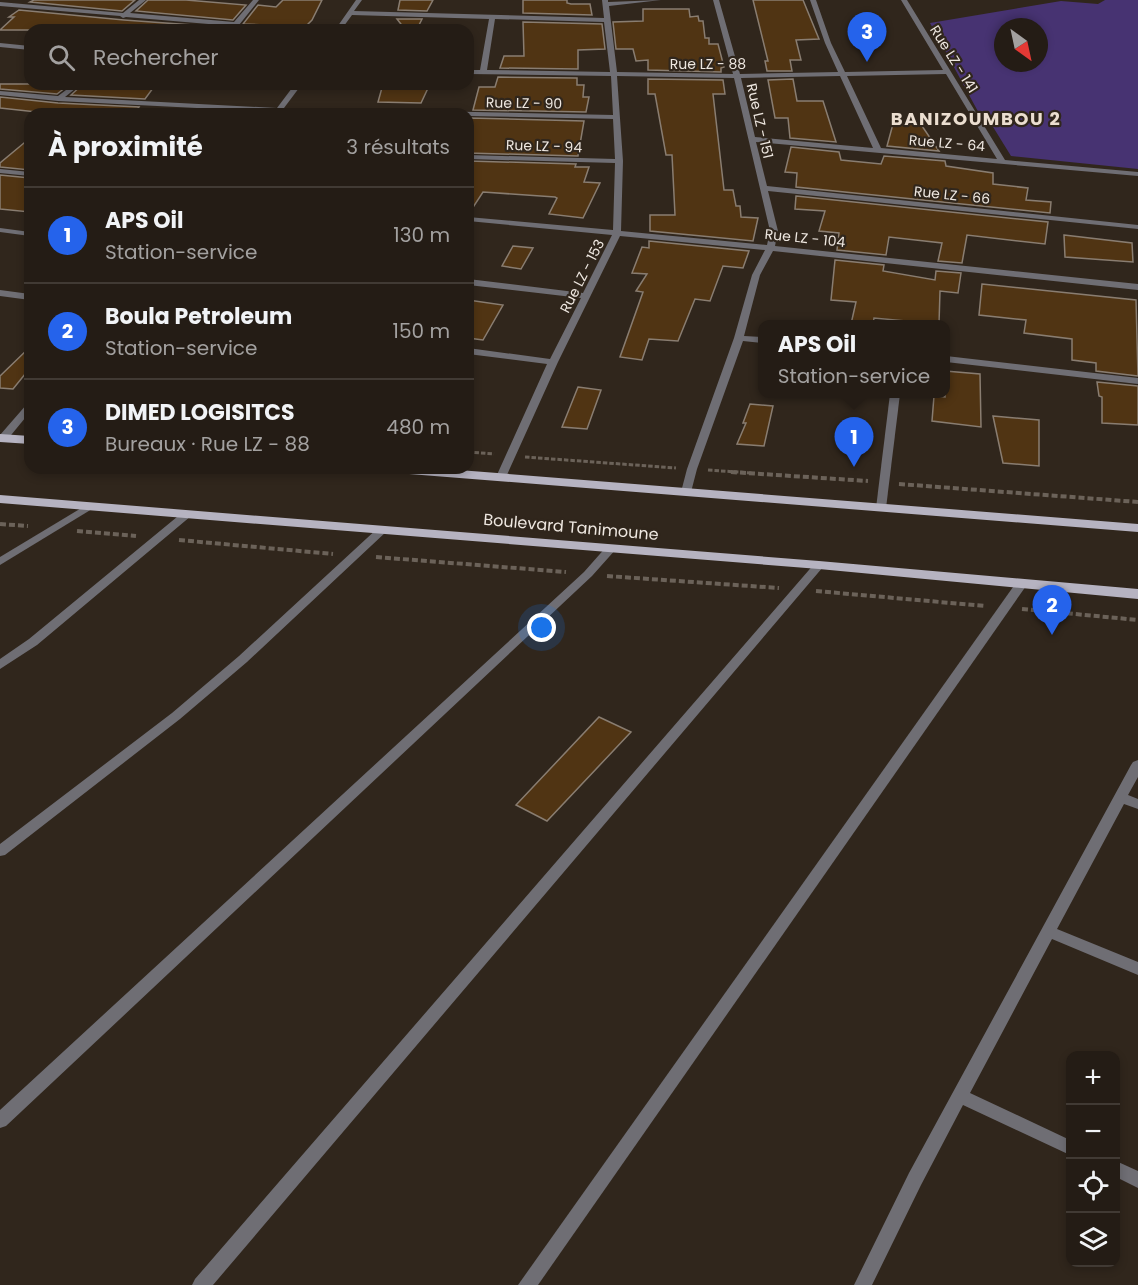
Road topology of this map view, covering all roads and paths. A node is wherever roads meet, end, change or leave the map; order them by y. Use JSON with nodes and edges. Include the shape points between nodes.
{"nodes":[{"id":1,"x":143,"y":0,"type":"edge"},
{"id":2,"x":256,"y":0,"type":"edge"},
{"id":3,"x":359,"y":0,"type":"edge"},
{"id":4,"x":658,"y":0,"type":"edge"},
{"id":5,"x":716,"y":0,"type":"edge"},
{"id":6,"x":813,"y":0,"type":"edge"},
{"id":7,"x":904,"y":0,"type":"edge"},
{"id":8,"x":605,"y":2,"type":"edge"},
{"id":9,"x":2,"y":3,"type":"edge"},
{"id":10,"x":350,"y":13,"type":"junction"},
{"id":11,"x":123,"y":16,"type":"junction"},
{"id":12,"x":492,"y":17,"type":"junction"},
{"id":13,"x":607,"y":20,"type":"junction"},
{"id":14,"x":236,"y":24,"type":"joint"},
{"id":15,"x":342,"y":24,"type":"edge"},
{"id":16,"x":0,"y":45,"type":"edge"},
{"id":17,"x":24,"y":47,"type":"edge"},
{"id":18,"x":474,"y":72,"type":"edge"},
{"id":19,"x":948,"y":72,"type":"junction"},
{"id":20,"x":483,"y":73,"type":"junction"},
{"id":21,"x":843,"y":74,"type":"junction"},
{"id":22,"x":614,"y":75,"type":"junction"},
{"id":23,"x":737,"y":76,"type":"junction"},
{"id":24,"x":70,"y":90,"type":"edge"},
{"id":25,"x":294,"y":90,"type":"edge"},
{"id":26,"x":0,"y":93,"type":"edge"},
{"id":27,"x":58,"y":99,"type":"junction"},
{"id":28,"x":167,"y":105,"type":"junction"},
{"id":29,"x":164,"y":108,"type":"edge"},
{"id":30,"x":215,"y":108,"type":"edge"},
{"id":31,"x":281,"y":108,"type":"edge"},
{"id":32,"x":474,"y":115,"type":"edge"},
{"id":33,"x":616,"y":117,"type":"junction"},
{"id":34,"x":753,"y":139,"type":"junction"},
{"id":35,"x":878,"y":150,"type":"junction"},
{"id":36,"x":474,"y":157,"type":"edge"},
{"id":37,"x":619,"y":161,"type":"junction"},
{"id":38,"x":1003,"y":162,"type":"junction"},
{"id":39,"x":0,"y":171,"type":"edge"},
{"id":40,"x":24,"y":173,"type":"edge"},
{"id":41,"x":1138,"y":174,"type":"edge"},
{"id":42,"x":764,"y":189,"type":"junction"},
{"id":43,"x":474,"y":220,"type":"edge"},
{"id":44,"x":1138,"y":227,"type":"edge"},
{"id":45,"x":0,"y":230,"type":"edge"},
{"id":46,"x":24,"y":233,"type":"edge"},
{"id":47,"x":617,"y":234,"type":"junction"},
{"id":48,"x":770,"y":248,"type":"junction"},
{"id":49,"x":474,"y":283,"type":"edge"},
{"id":50,"x":1138,"y":287,"type":"edge"},
{"id":51,"x":0,"y":293,"type":"edge"},
{"id":52,"x":24,"y":296,"type":"edge"},
{"id":53,"x":587,"y":296,"type":"junction"},
{"id":54,"x":739,"y":338,"type":"junction"},
{"id":55,"x":758,"y":340,"type":"edge"},
{"id":56,"x":474,"y":352,"type":"edge"},
{"id":57,"x":950,"y":360,"type":"edge"},
{"id":58,"x":553,"y":362,"type":"junction"},
{"id":59,"x":1138,"y":381,"type":"edge"},
{"id":60,"x":894,"y":398,"type":"edge"},
{"id":61,"x":24,"y":413,"type":"edge"},
{"id":62,"x":1,"y":438,"type":"edge"},
{"id":63,"x":24,"y":440,"type":"edge"},
{"id":64,"x":474,"y":453,"type":"edge"},
{"id":65,"x":509,"y":456,"type":"junction"},
{"id":66,"x":692,"y":469,"type":"junction"},
{"id":67,"x":462,"y":474,"type":"edge"},
{"id":68,"x":501,"y":477,"type":"junction"},
{"id":69,"x":883,"y":482,"type":"junction"},
{"id":70,"x":686,"y":492,"type":"junction"},
{"id":71,"x":0,"y":499,"type":"edge"},
{"id":72,"x":1138,"y":502,"type":"edge"},
{"id":73,"x":88,"y":507,"type":"junction"},
{"id":74,"x":881,"y":508,"type":"junction"},
{"id":75,"x":187,"y":514,"type":"junction"},
{"id":76,"x":1138,"y":528,"type":"edge"},
{"id":77,"x":383,"y":530,"type":"junction"},
{"id":78,"x":611,"y":548,"type":"junction"},
{"id":79,"x":0,"y":562,"type":"edge"},
{"id":80,"x":819,"y":565,"type":"junction"},
{"id":81,"x":1022,"y":583,"type":"junction"},
{"id":82,"x":1138,"y":594,"type":"edge"},
{"id":83,"x":0,"y":665,"type":"edge"},
{"id":84,"x":1138,"y":765,"type":"edge"},
{"id":85,"x":1120,"y":798,"type":"junction"},
{"id":86,"x":1138,"y":804,"type":"edge"},
{"id":87,"x":0,"y":851,"type":"edge"},
{"id":88,"x":1049,"y":932,"type":"junction"},
{"id":89,"x":1138,"y":969,"type":"edge"},
{"id":90,"x":960,"y":1096,"type":"junction"},
{"id":91,"x":0,"y":1121,"type":"edge"},
{"id":92,"x":1066,"y":1146,"type":"edge"},
{"id":93,"x":1120,"y":1171,"type":"edge"},
{"id":94,"x":1138,"y":1180,"type":"edge"},
{"id":95,"x":868,"y":1283,"type":"edge"},
{"id":96,"x":201,"y":1285,"type":"edge"},
{"id":97,"x":527,"y":1285,"type":"edge"}],
"edges":[{"from":1,"to":11,"type":"street"},
{"from":2,"to":14,"type":"street"},
{"from":3,"to":10,"type":"street"},
{"from":4,"to":8,"type":"street"},
{"from":5,"to":23,"type":"street","name":"Rue LZ - 151"},
{"from":6,"to":21,"type":"street"},
{"from":7,"to":19,"type":"street","name":"Rue LZ - 141"},
{"from":8,"to":13,"type":"street","name":"Rue LZ - 153"},
{"from":9,"to":11,"type":"street"},
{"from":10,"to":12,"type":"street"},
{"from":10,"to":15,"type":"street"},
{"from":11,"to":14,"type":"street"},
{"from":12,"to":13,"type":"street"},
{"from":12,"to":20,"type":"street"},
{"from":13,"to":22,"type":"street","name":"Rue LZ - 153"},
{"from":16,"to":17,"type":"street"},
{"from":18,"to":20,"type":"street","name":"Rue LZ - 88"},
{"from":19,"to":21,"type":"street","name":"Rue LZ - 88"},
{"from":19,"to":38,"type":"street","name":"Rue LZ - 141"},
{"from":20,"to":22,"type":"street","name":"Rue LZ - 88"},
{"from":21,"to":23,"type":"street","name":"Rue LZ - 88"},
{"from":21,"to":35,"type":"street"},
{"from":22,"to":23,"type":"street","name":"Rue LZ - 88"},
{"from":22,"to":33,"type":"street","name":"Rue LZ - 153"},
{"from":23,"to":34,"type":"street","name":"Rue LZ - 151"},
{"from":24,"to":27,"type":"street"},
{"from":25,"to":31,"type":"street"},
{"from":26,"to":27,"type":"street","name":"Rue LZ - 90"},
{"from":27,"to":28,"type":"street","name":"Rue LZ - 90"},
{"from":28,"to":29,"type":"street"},
{"from":28,"to":30,"type":"street","name":"Rue LZ - 90"},
{"from":32,"to":33,"type":"street","name":"Rue LZ - 90"},
{"from":33,"to":37,"type":"street","name":"Rue LZ - 153"},
{"from":34,"to":35,"type":"street","name":"Rue LZ - 64"},
{"from":34,"to":42,"type":"street","name":"Rue LZ - 151"},
{"from":35,"to":38,"type":"street","name":"Rue LZ - 64"},
{"from":36,"to":37,"type":"street","name":"Rue LZ - 94"},
{"from":37,"to":47,"type":"street","name":"Rue LZ - 153"},
{"from":38,"to":41,"type":"street","name":"Rue LZ - 64"},
{"from":39,"to":40,"type":"street"},
{"from":42,"to":44,"type":"street","name":"Rue LZ - 66"},
{"from":42,"to":48,"type":"street","name":"Rue LZ - 151","via":[[774,231]]},
{"from":43,"to":47,"type":"street","name":"Rue LZ - 104"},
{"from":45,"to":46,"type":"street"},
{"from":47,"to":48,"type":"street","name":"Rue LZ - 104"},
{"from":47,"to":53,"type":"street","name":"Rue LZ - 153"},
{"from":48,"to":50,"type":"street","name":"Rue LZ - 104"},
{"from":48,"to":54,"type":"street","via":[[756,275]]},
{"from":49,"to":53,"type":"street"},
{"from":51,"to":52,"type":"street"},
{"from":53,"to":58,"type":"street","name":"Rue LZ - 153"},
{"from":54,"to":55,"type":"street"},
{"from":54,"to":66,"type":"street"},
{"from":56,"to":58,"type":"street"},
{"from":57,"to":59,"type":"street"},
{"from":58,"to":65,"type":"street","name":"Rue LZ - 153"},
{"from":60,"to":69,"type":"street"},
{"from":61,"to":62,"type":"street"},
{"from":62,"to":63,"type":"main road"},
{"from":64,"to":65,"type":"path"},
{"from":65,"to":66,"type":"path"},
{"from":65,"to":68,"type":"street","name":"Rue LZ - 153"},
{"from":66,"to":69,"type":"path"},
{"from":66,"to":70,"type":"street"},
{"from":67,"to":68,"type":"main road"},
{"from":68,"to":70,"type":"main road"},
{"from":69,"to":72,"type":"path"},
{"from":69,"to":74,"type":"street"},
{"from":70,"to":74,"type":"main road"},
{"from":71,"to":73,"type":"main road","name":"Boulevard Tanimoune"},
{"from":73,"to":75,"type":"main road","name":"Boulevard Tanimoune"},
{"from":73,"to":79,"type":"street"},
{"from":74,"to":76,"type":"main road"},
{"from":75,"to":77,"type":"main road","name":"Boulevard Tanimoune"},
{"from":75,"to":83,"type":"street"},
{"from":77,"to":78,"type":"main road","name":"Boulevard Tanimoune"},
{"from":77,"to":87,"type":"street","via":[[176,716]]},
{"from":78,"to":80,"type":"main road","name":"Boulevard Tanimoune"},
{"from":78,"to":91,"type":"street","via":[[588,574]]},
{"from":80,"to":81,"type":"main road","name":"Boulevard Tanimoune"},
{"from":80,"to":96,"type":"street"},
{"from":81,"to":82,"type":"main road","name":"Boulevard Tanimoune"},
{"from":81,"to":97,"type":"street"},
{"from":84,"to":85,"type":"street"},
{"from":85,"to":86,"type":"street"},
{"from":85,"to":88,"type":"street"},
{"from":88,"to":89,"type":"street"},
{"from":88,"to":90,"type":"street"},
{"from":90,"to":92,"type":"street"},
{"from":90,"to":95,"type":"street"},
{"from":93,"to":94,"type":"street"}]}
